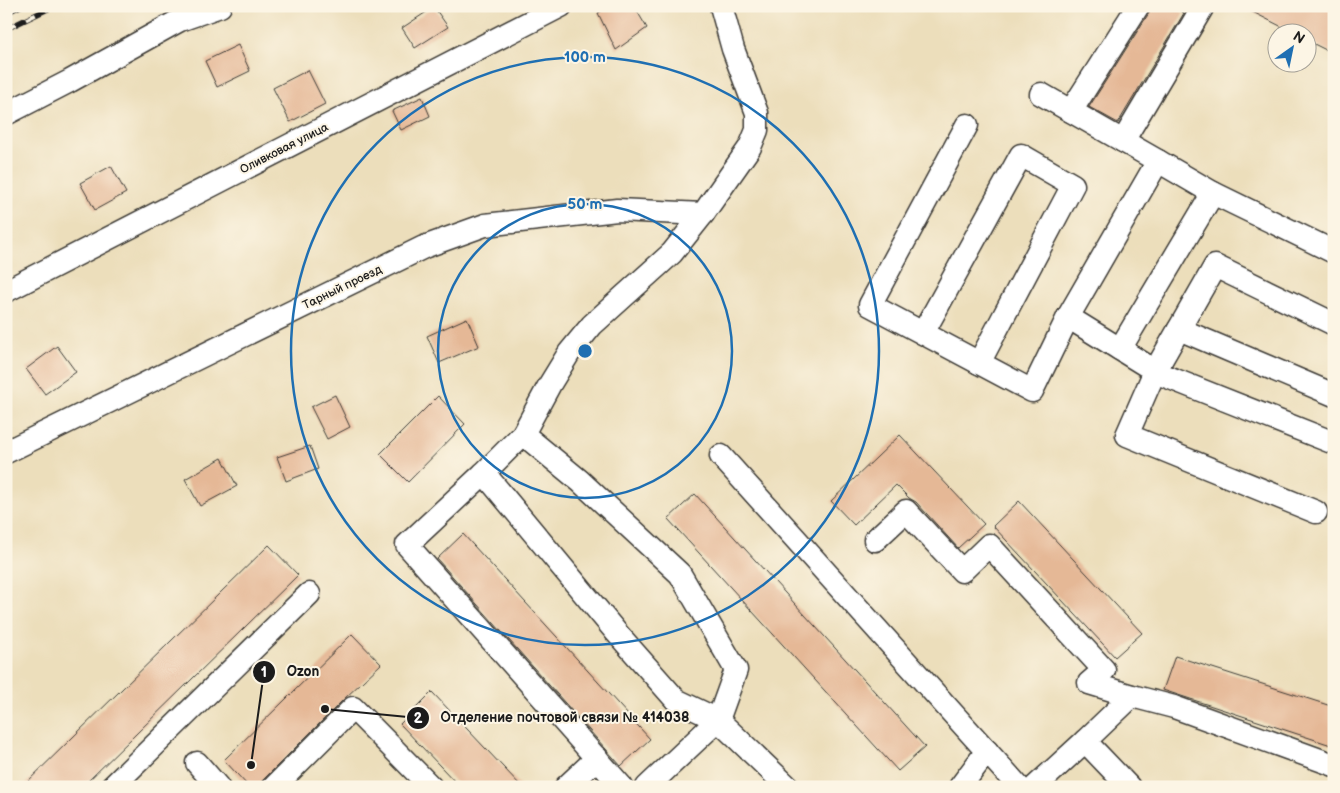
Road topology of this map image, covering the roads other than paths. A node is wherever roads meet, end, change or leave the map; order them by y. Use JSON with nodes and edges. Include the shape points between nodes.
{"nodes":[{"id":1,"x":220,"y":6,"type":"edge"},
{"id":2,"x":561,"y":6,"type":"edge"},
{"id":3,"x":720,"y":6,"type":"edge"},
{"id":4,"x":1138,"y":6,"type":"edge"},
{"id":5,"x":1200,"y":6,"type":"edge"},
{"id":6,"x":1041,"y":94,"type":"dead end"},
{"id":7,"x":1071,"y":111,"type":"junction"},
{"id":8,"x":6,"y":114,"type":"edge"},
{"id":9,"x":967,"y":125,"type":"dead end"},
{"id":10,"x":1123,"y":141,"type":"junction"},
{"id":11,"x":1158,"y":161,"type":"junction"},
{"id":12,"x":1213,"y":193,"type":"junction"},
{"id":13,"x":703,"y":214,"type":"junction"},
{"id":14,"x":1334,"y":252,"type":"edge"},
{"id":15,"x":6,"y":291,"type":"edge"},
{"id":16,"x":1068,"y":317,"type":"junction"},
{"id":17,"x":1334,"y":324,"type":"edge"},
{"id":18,"x":1179,"y":328,"type":"junction"},
{"id":19,"x":923,"y":333,"type":"junction"},
{"id":20,"x":1120,"y":349,"type":"junction"},
{"id":21,"x":979,"y":363,"type":"junction"},
{"id":22,"x":1155,"y":371,"type":"junction"},
{"id":23,"x":1334,"y":395,"type":"edge"},
{"id":24,"x":523,"y":434,"type":"junction"},
{"id":25,"x":1334,"y":444,"type":"edge"},
{"id":26,"x":6,"y":452,"type":"edge"},
{"id":27,"x":721,"y":456,"type":"dead end"},
{"id":28,"x":484,"y":473,"type":"junction"},
{"id":29,"x":1316,"y":512,"type":"dead end"},
{"id":30,"x":875,"y":540,"type":"dead end"},
{"id":31,"x":309,"y":594,"type":"dead end"},
{"id":32,"x":1132,"y":696,"type":"junction"},
{"id":33,"x":718,"y":720,"type":"junction"},
{"id":34,"x":1085,"y":741,"type":"junction"},
{"id":35,"x":987,"y":751,"type":"junction"},
{"id":36,"x":597,"y":758,"type":"junction"},
{"id":37,"x":197,"y":763,"type":"dead end"},
{"id":38,"x":1334,"y":765,"type":"edge"},
{"id":39,"x":112,"y":787,"type":"edge"},
{"id":40,"x":218,"y":787,"type":"edge"},
{"id":41,"x":274,"y":787,"type":"edge"},
{"id":42,"x":431,"y":787,"type":"edge"},
{"id":43,"x":566,"y":787,"type":"edge"},
{"id":44,"x":622,"y":787,"type":"edge"},
{"id":45,"x":647,"y":787,"type":"edge"},
{"id":46,"x":788,"y":787,"type":"edge"},
{"id":47,"x":960,"y":787,"type":"edge"},
{"id":48,"x":1018,"y":787,"type":"edge"},
{"id":49,"x":1035,"y":787,"type":"edge"},
{"id":50,"x":1128,"y":787,"type":"edge"}],
"edges":[{"from":1,"to":8,"type":"street","via":[[180,20]]},
{"from":2,"to":15,"type":"street","name":"Оливковая улица"},
{"from":3,"to":13,"type":"street","via":[[757,113],[757,130],[741,162]]},
{"from":4,"to":7,"type":"street"},
{"from":5,"to":10,"type":"street","via":[[1202,8]]},
{"from":6,"to":7,"type":"street"},
{"from":7,"to":10,"type":"street"},
{"from":9,"to":19,"type":"street","via":[[870,305]]},
{"from":10,"to":11,"type":"street"},
{"from":11,"to":12,"type":"street"},
{"from":11,"to":16,"type":"street"},
{"from":12,"to":14,"type":"street"},
{"from":12,"to":20,"type":"street"},
{"from":13,"to":24,"type":"street","via":[[672,253],[598,319],[570,353]]},
{"from":13,"to":26,"type":"street","name":"Тарный проезд","via":[[617,210],[485,225],[424,247]]},
{"from":16,"to":20,"type":"street"},
{"from":16,"to":21,"type":"street","via":[[1032,391]]},
{"from":17,"to":18,"type":"street","via":[[1215,266]]},
{"from":18,"to":22,"type":"street"},
{"from":18,"to":23,"type":"street"},
{"from":19,"to":21,"type":"street"},
{"from":19,"to":21,"type":"street","via":[[1021,155],[1073,185]]},
{"from":20,"to":22,"type":"street"},
{"from":22,"to":25,"type":"street"},
{"from":22,"to":29,"type":"street","via":[[1128,435]]},
{"from":24,"to":28,"type":"street"},
{"from":24,"to":33,"type":"street","via":[[580,481],[680,574],[736,670]]},
{"from":27,"to":35,"type":"street"},
{"from":28,"to":33,"type":"street","via":[[676,700]]},
{"from":28,"to":36,"type":"street","via":[[407,546]]},
{"from":30,"to":32,"type":"street","via":[[906,511],[962,571],[989,546],[1104,670],[1089,683]]},
{"from":31,"to":39,"type":"street"},
{"from":32,"to":34,"type":"street"},
{"from":32,"to":38,"type":"street","via":[[1174,707]]},
{"from":33,"to":45,"type":"street"},
{"from":33,"to":46,"type":"street"},
{"from":34,"to":49,"type":"street"},
{"from":34,"to":50,"type":"street"},
{"from":35,"to":47,"type":"street"},
{"from":35,"to":48,"type":"street"},
{"from":36,"to":43,"type":"street"},
{"from":36,"to":44,"type":"street"},
{"from":37,"to":40,"type":"street"},
{"from":41,"to":42,"type":"street","via":[[353,708]]}]}
